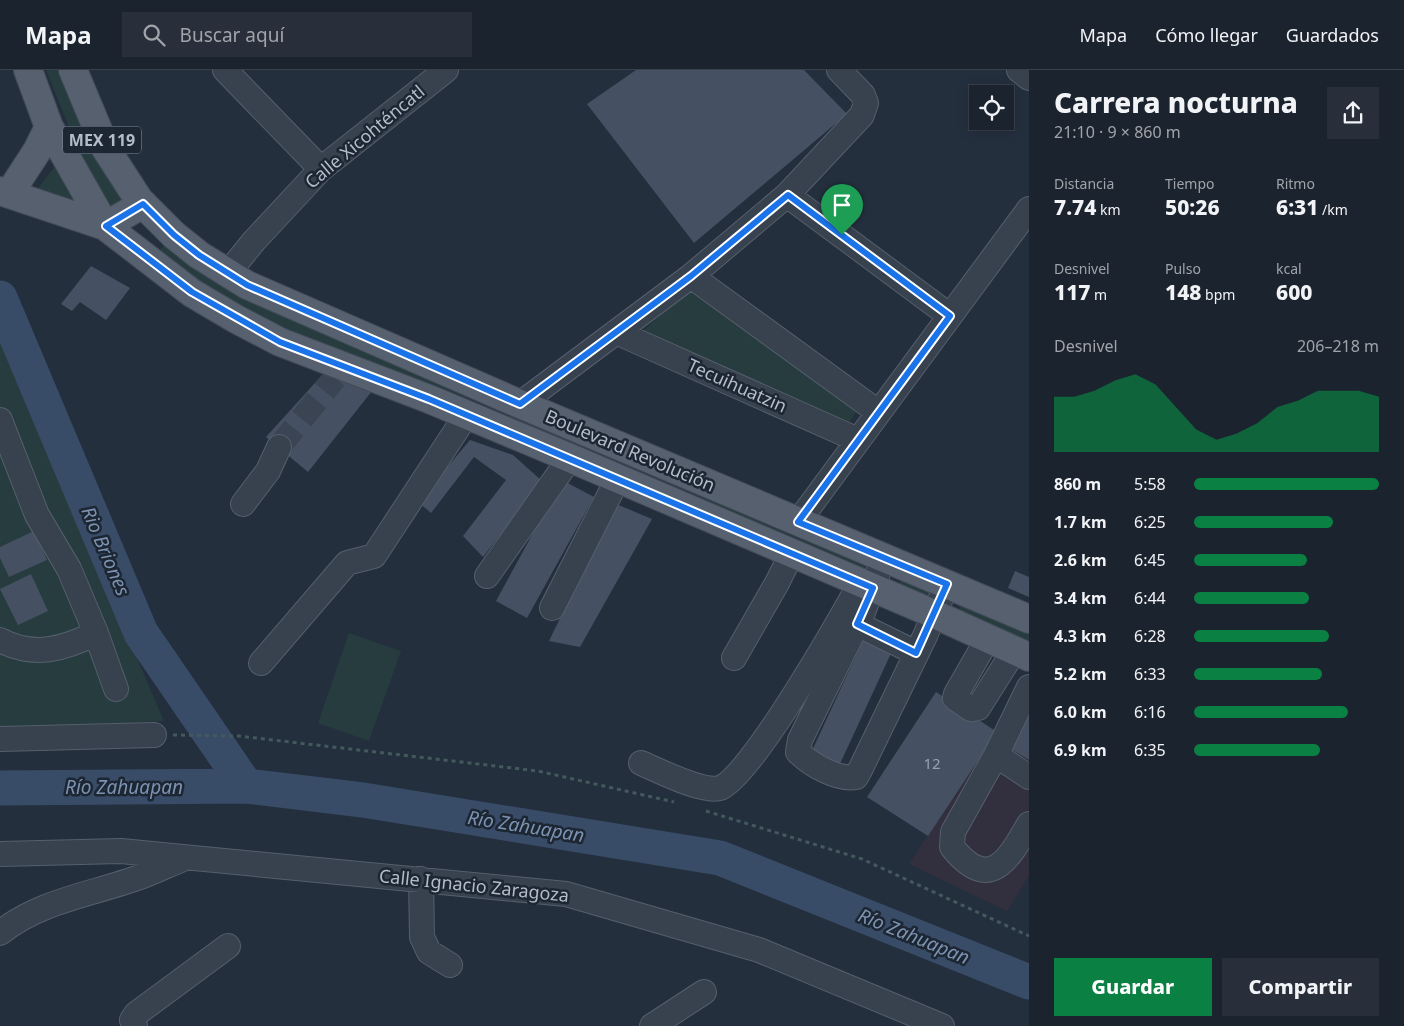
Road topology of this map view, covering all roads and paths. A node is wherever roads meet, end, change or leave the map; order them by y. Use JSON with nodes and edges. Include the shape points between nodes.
{"nodes":[{"id":1,"x":28,"y":70,"type":"edge"},
{"id":2,"x":73,"y":70,"type":"edge"},
{"id":3,"x":225,"y":70,"type":"edge"},
{"id":4,"x":446,"y":70,"type":"edge"},
{"id":5,"x":839,"y":70,"type":"edge"},
{"id":6,"x":1019,"y":70,"type":"edge"},
{"id":7,"x":1029,"y":78,"type":"edge"},
{"id":8,"x":49,"y":127,"type":"junction"},
{"id":9,"x":321,"y":169,"type":"junction"},
{"id":10,"x":4,"y":193,"type":"edge"},
{"id":11,"x":788,"y":195,"type":"junction"},
{"id":12,"x":143,"y":204,"type":"junction"},
{"id":13,"x":1029,"y":209,"type":"edge"},
{"id":14,"x":106,"y":226,"type":"junction"},
{"id":15,"x":228,"y":273,"type":"junction"},
{"id":16,"x":691,"y":276,"type":"junction"},
{"id":17,"x":950,"y":316,"type":"junction"},
{"id":18,"x":616,"y":332,"type":"junction"},
{"id":19,"x":520,"y":404,"type":"junction"},
{"id":20,"x":878,"y":412,"type":"junction"},
{"id":21,"x":467,"y":414,"type":"junction"},
{"id":22,"x":0,"y":420,"type":"edge"},
{"id":23,"x":858,"y":440,"type":"junction"},
{"id":24,"x":279,"y":447,"type":"tunnel mouth"},
{"id":25,"x":570,"y":458,"type":"junction"},
{"id":26,"x":618,"y":478,"type":"junction"},
{"id":27,"x":243,"y":504,"type":"dead end"},
{"id":28,"x":798,"y":522,"type":"junction"},
{"id":29,"x":792,"y":553,"type":"junction"},
{"id":30,"x":884,"y":557,"type":"junction"},
{"id":31,"x":487,"y":576,"type":"dead end"},
{"id":32,"x":947,"y":584,"type":"junction"},
{"id":33,"x":867,"y":585,"type":"junction"},
{"id":34,"x":552,"y":608,"type":"dead end"},
{"id":35,"x":934,"y":614,"type":"junction"},
{"id":36,"x":1029,"y":619,"type":"edge"},
{"id":37,"x":857,"y":624,"type":"junction"},
{"id":38,"x":96,"y":633,"type":"junction"},
{"id":39,"x":988,"y":638,"type":"junction"},
{"id":40,"x":0,"y":640,"type":"edge"},
{"id":41,"x":916,"y":653,"type":"junction"},
{"id":42,"x":1022,"y":654,"type":"edge"},
{"id":43,"x":734,"y":658,"type":"dead end"},
{"id":44,"x":261,"y":663,"type":"dead end"},
{"id":45,"x":1029,"y":687,"type":"edge"},
{"id":46,"x":116,"y":689,"type":"dead end"},
{"id":47,"x":154,"y":735,"type":"joint"},
{"id":48,"x":0,"y":739,"type":"edge"},
{"id":49,"x":996,"y":755,"type":"junction"},
{"id":50,"x":641,"y":763,"type":"dead end"},
{"id":51,"x":1029,"y":777,"type":"edge"},
{"id":52,"x":678,"y":803,"type":"dead end"},
{"id":53,"x":696,"y":808,"type":"dead end"},
{"id":54,"x":1029,"y":824,"type":"edge"},
{"id":55,"x":0,"y":854,"type":"edge"},
{"id":56,"x":184,"y":858,"type":"junction"},
{"id":57,"x":421,"y":879,"type":"junction"},
{"id":58,"x":0,"y":933,"type":"edge"},
{"id":59,"x":1029,"y":936,"type":"edge"},
{"id":60,"x":228,"y":946,"type":"dead end"},
{"id":61,"x":450,"y":965,"type":"dead end"},
{"id":62,"x":704,"y":992,"type":"dead end"},
{"id":63,"x":135,"y":1026,"type":"edge"},
{"id":64,"x":652,"y":1026,"type":"edge"},
{"id":65,"x":942,"y":1026,"type":"edge"}],
"edges":[{"from":1,"to":8,"type":"main road","name":"Boulevard Revolución","number":"MEX 119"},
{"from":2,"to":12,"type":"main road","name":"Boulevard Revolución","number":"MEX 119","via":[[106,149]]},
{"from":3,"to":9,"type":"street"},
{"from":4,"to":9,"type":"street","name":"Calle Xicohténcatl"},
{"from":5,"to":11,"type":"street","via":[[863,94],[866,103],[862,115]]},
{"from":6,"to":7,"type":"street"},
{"from":8,"to":10,"type":"main road","via":[[37,151]]},
{"from":8,"to":14,"type":"main road","name":"Boulevard Revolución","number":"MEX 119"},
{"from":9,"to":15,"type":"street","name":"Calle Xicohténcatl"},
{"from":10,"to":14,"type":"main road"},
{"from":11,"to":16,"type":"street"},
{"from":11,"to":17,"type":"street"},
{"from":12,"to":14,"type":"main road"},
{"from":12,"to":15,"type":"main road","name":"Boulevard Revolución","number":"MEX 119","via":[[174,235]]},
{"from":13,"to":17,"type":"street"},
{"from":14,"to":21,"type":"main road","name":"Boulevard Revolución","number":"MEX 119","via":[[192,292],[280,342],[339,372]]},
{"from":15,"to":19,"type":"main road","name":"Boulevard Revolución","number":"MEX 119","via":[[277,300]]},
{"from":16,"to":18,"type":"street"},
{"from":16,"to":20,"type":"street"},
{"from":17,"to":20,"type":"street"},
{"from":18,"to":19,"type":"street"},
{"from":18,"to":23,"type":"street","name":"Tecuihuatzin"},
{"from":19,"to":28,"type":"main road","name":"Boulevard Revolución","number":"MEX 119"},
{"from":20,"to":23,"type":"street"},
{"from":21,"to":25,"type":"main road","name":"Boulevard Revolución","number":"MEX 119"},
{"from":21,"to":44,"type":"street","via":[[374,556],[347,563]]},
{"from":22,"to":38,"type":"street","via":[[37,516],[69,569]]},
{"from":23,"to":28,"type":"street"},
{"from":24,"to":27,"type":"street","via":[[268,471]]},
{"from":25,"to":26,"type":"main road","name":"Boulevard Revolución","number":"MEX 119"},
{"from":25,"to":31,"type":"street"},
{"from":26,"to":29,"type":"main road","name":"Boulevard Revolución","number":"MEX 119"},
{"from":26,"to":34,"type":"street"},
{"from":28,"to":30,"type":"main road","name":"Boulevard Revolución","number":"MEX 119"},
{"from":29,"to":33,"type":"main road","name":"Boulevard Revolución","number":"MEX 119"},
{"from":29,"to":43,"type":"street"},
{"from":30,"to":32,"type":"main road","name":"Boulevard Revolución","number":"MEX 119"},
{"from":30,"to":33,"type":"street"},
{"from":32,"to":35,"type":"street"},
{"from":32,"to":36,"type":"main road","name":"Boulevard Revolución","number":"MEX 119"},
{"from":33,"to":35,"type":"main road","name":"Boulevard Revolución","number":"MEX 119"},
{"from":33,"to":37,"type":"street"},
{"from":33,"to":50,"type":"street","via":[[764,740],[732,779],[719,788],[702,788]]},
{"from":35,"to":39,"type":"main road","name":"Boulevard Revolución","number":"MEX 119"},
{"from":35,"to":41,"type":"street"},
{"from":37,"to":41,"type":"street"},
{"from":37,"to":41,"type":"street","via":[[800,740],[798,752],[845,779],[856,777]]},
{"from":38,"to":40,"type":"street","via":[[73,644],[38,651],[23,650]]},
{"from":38,"to":46,"type":"street"},
{"from":39,"to":42,"type":"main road","name":"Boulevard Revolución","number":"MEX 119"},
{"from":39,"to":42,"type":"street","via":[[955,698],[971,710],[978,708]]},
{"from":45,"to":49,"type":"street"},
{"from":47,"to":48,"type":"street"},
{"from":47,"to":52,"type":"path","via":[[239,736],[538,771]]},
{"from":49,"to":51,"type":"street"},
{"from":49,"to":54,"type":"street","via":[[953,832],[952,847],[964,861],[978,870],[990,870],[1001,865],[1013,851]]},
{"from":53,"to":59,"type":"path","via":[[862,858]]},
{"from":55,"to":56,"type":"street","via":[[121,852]]},
{"from":56,"to":57,"type":"street","name":"Calle Ignacio Zaragoza"},
{"from":56,"to":58,"type":"street","name":"Calle Ignacio Zaragoza","via":[[140,877],[51,904]]},
{"from":57,"to":61,"type":"street","via":[[422,937],[429,952]]},
{"from":57,"to":65,"type":"street","name":"Calle Ignacio Zaragoza","via":[[566,894],[759,950]]},
{"from":60,"to":63,"type":"street","via":[[136,1014],[132,1020]]},
{"from":62,"to":64,"type":"street"}]}
